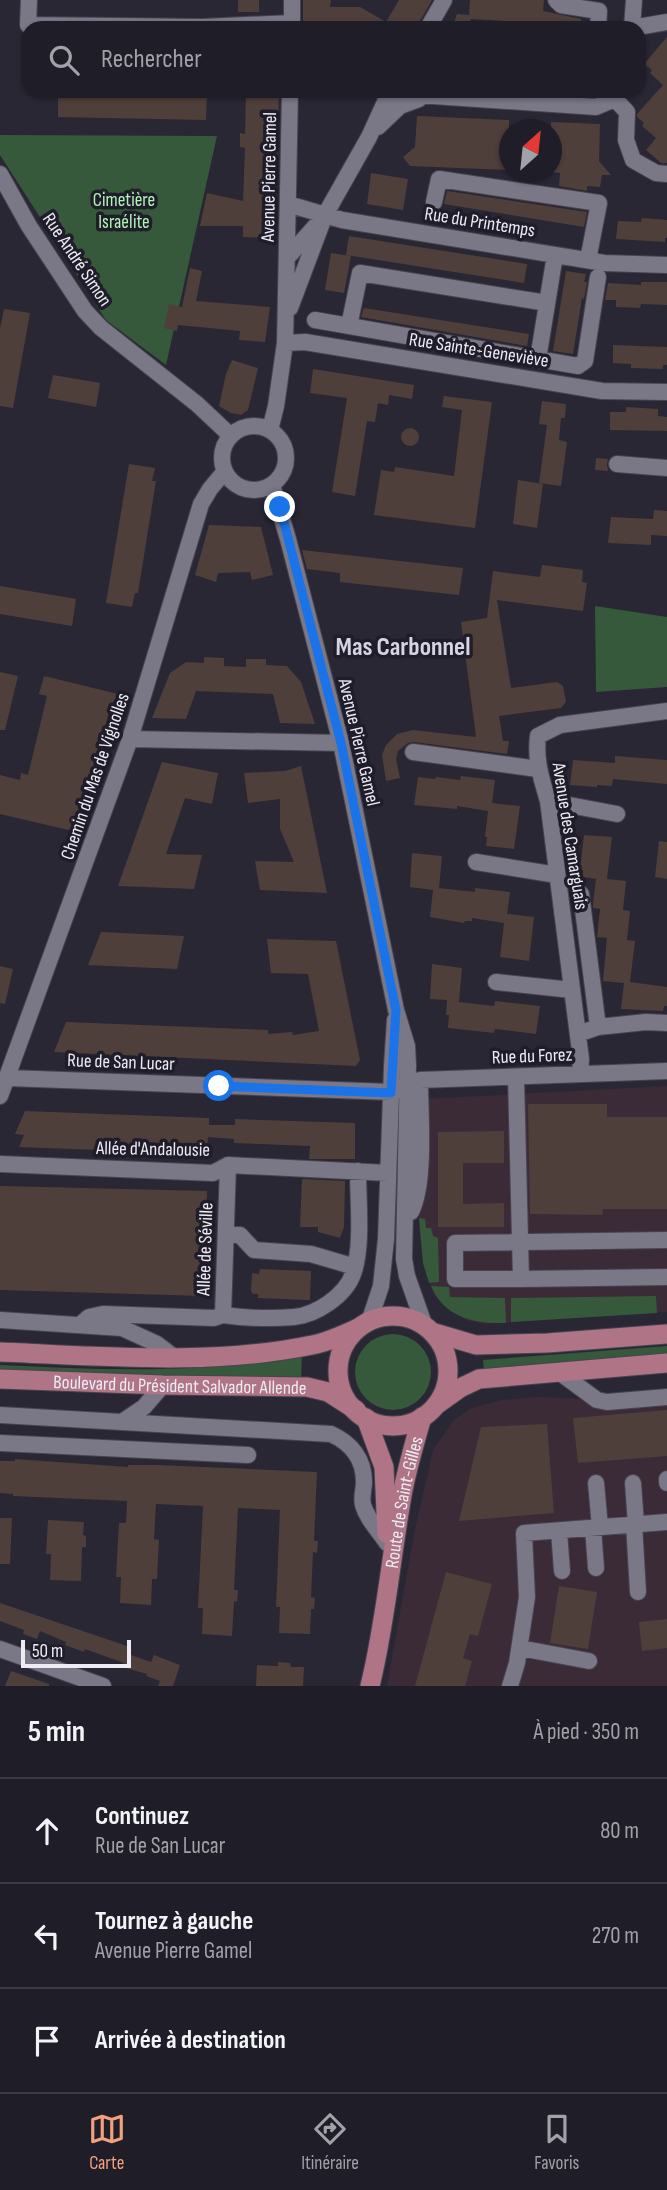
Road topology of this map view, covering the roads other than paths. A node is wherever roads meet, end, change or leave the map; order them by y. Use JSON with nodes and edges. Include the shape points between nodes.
{"nodes":[{"id":1,"x":29,"y":0,"type":"edge"},
{"id":2,"x":292,"y":0,"type":"edge"},
{"id":3,"x":444,"y":0,"type":"edge"},
{"id":4,"x":555,"y":0,"type":"edge"},
{"id":5,"x":634,"y":0,"type":"edge"},
{"id":6,"x":28,"y":21,"type":"edge"},
{"id":7,"x":292,"y":21,"type":"edge"},
{"id":8,"x":432,"y":21,"type":"edge"},
{"id":9,"x":598,"y":21,"type":"edge"},
{"id":10,"x":632,"y":21,"type":"edge"},
{"id":11,"x":667,"y":22,"type":"edge"},
{"id":12,"x":646,"y":26,"type":"edge"},
{"id":13,"x":290,"y":98,"type":"edge"},
{"id":14,"x":386,"y":98,"type":"edge"},
{"id":15,"x":417,"y":98,"type":"edge"},
{"id":16,"x":559,"y":98,"type":"edge"},
{"id":17,"x":612,"y":98,"type":"edge"},
{"id":18,"x":619,"y":98,"type":"edge"},
{"id":19,"x":592,"y":99,"type":"edge"},
{"id":20,"x":369,"y":137,"type":"junction"},
{"id":21,"x":0,"y":174,"type":"edge"},
{"id":22,"x":667,"y":174,"type":"edge"},
{"id":23,"x":5,"y":193,"type":"edge"},
{"id":24,"x":434,"y":202,"type":"dead end"},
{"id":25,"x":288,"y":204,"type":"junction"},
{"id":26,"x":325,"y":215,"type":"junction"},
{"id":27,"x":555,"y":255,"type":"junction"},
{"id":28,"x":287,"y":258,"type":"junction"},
{"id":29,"x":588,"y":260,"type":"junction"},
{"id":30,"x":667,"y":265,"type":"edge"},
{"id":31,"x":598,"y":277,"type":"dead end"},
{"id":32,"x":547,"y":303,"type":"junction"},
{"id":33,"x":314,"y":320,"type":"dead end"},
{"id":34,"x":286,"y":321,"type":"junction"},
{"id":35,"x":349,"y":326,"type":"junction"},
{"id":36,"x":285,"y":343,"type":"junction"},
{"id":37,"x":538,"y":359,"type":"junction"},
{"id":38,"x":667,"y":392,"type":"edge"},
{"id":39,"x":270,"y":430,"type":"junction"},
{"id":40,"x":231,"y":436,"type":"junction"},
{"id":41,"x":617,"y":464,"type":"dead end"},
{"id":42,"x":667,"y":468,"type":"edge"},
{"id":43,"x":225,"y":471,"type":"junction"},
{"id":44,"x":272,"y":485,"type":"junction"},
{"id":45,"x":667,"y":710,"type":"edge"},
{"id":46,"x":130,"y":739,"type":"junction"},
{"id":47,"x":341,"y":743,"type":"junction"},
{"id":48,"x":413,"y":752,"type":"dead end"},
{"id":49,"x":538,"y":769,"type":"junction"},
{"id":50,"x":548,"y":801,"type":"junction"},
{"id":51,"x":617,"y":814,"type":"dead end"},
{"id":52,"x":476,"y":862,"type":"dead end"},
{"id":53,"x":557,"y":875,"type":"junction"},
{"id":54,"x":581,"y":894,"type":"dead end"},
{"id":55,"x":496,"y":982,"type":"dead end"},
{"id":56,"x":572,"y":990,"type":"junction"},
{"id":57,"x":667,"y":1023,"type":"edge"},
{"id":58,"x":598,"y":1027,"type":"junction"},
{"id":59,"x":578,"y":1034,"type":"junction"},
{"id":60,"x":667,"y":1071,"type":"edge"},
{"id":61,"x":580,"y":1074,"type":"junction"},
{"id":62,"x":516,"y":1077,"type":"junction"},
{"id":63,"x":405,"y":1087,"type":"junction"},
{"id":64,"x":2,"y":1089,"type":"edge"},
{"id":65,"x":0,"y":1164,"type":"edge"},
{"id":66,"x":228,"y":1165,"type":"junction"},
{"id":67,"x":358,"y":1171,"type":"junction"},
{"id":68,"x":388,"y":1173,"type":"junction"},
{"id":69,"x":226,"y":1234,"type":"junction"},
{"id":70,"x":667,"y":1240,"type":"edge"},
{"id":71,"x":520,"y":1243,"type":"junction"},
{"id":72,"x":355,"y":1267,"type":"junction"},
{"id":73,"x":667,"y":1277,"type":"edge"},
{"id":74,"x":520,"y":1279,"type":"junction"},
{"id":75,"x":223,"y":1315,"type":"junction"},
{"id":76,"x":0,"y":1320,"type":"edge"},
{"id":77,"x":81,"y":1324,"type":"junction"},
{"id":78,"x":363,"y":1325,"type":"junction"},
{"id":79,"x":429,"y":1329,"type":"junction"},
{"id":80,"x":667,"y":1335,"type":"edge"},
{"id":81,"x":0,"y":1352,"type":"edge"},
{"id":82,"x":174,"y":1357,"type":"junction"},
{"id":83,"x":667,"y":1363,"type":"edge"},
{"id":84,"x":559,"y":1372,"type":"junction"},
{"id":85,"x":0,"y":1379,"type":"edge"},
{"id":86,"x":163,"y":1385,"type":"junction"},
{"id":87,"x":667,"y":1397,"type":"edge"},
{"id":88,"x":429,"y":1411,"type":"junction"},
{"id":89,"x":361,"y":1414,"type":"junction"},
{"id":90,"x":0,"y":1415,"type":"edge"},
{"id":91,"x":77,"y":1420,"type":"junction"},
{"id":92,"x":122,"y":1422,"type":"junction"},
{"id":93,"x":0,"y":1443,"type":"edge"},
{"id":94,"x":72,"y":1448,"type":"junction"},
{"id":95,"x":248,"y":1455,"type":"dead end"},
{"id":96,"x":596,"y":1483,"type":"dead end"},
{"id":97,"x":632,"y":1483,"type":"dead end"},
{"id":98,"x":667,"y":1522,"type":"edge"},
{"id":99,"x":635,"y":1524,"type":"junction"},
{"id":100,"x":597,"y":1527,"type":"junction"},
{"id":101,"x":559,"y":1531,"type":"junction"},
{"id":102,"x":387,"y":1543,"type":"junction"},
{"id":103,"x":596,"y":1568,"type":"dead end"},
{"id":104,"x":562,"y":1571,"type":"dead end"},
{"id":105,"x":389,"y":1587,"type":"junction"},
{"id":106,"x":638,"y":1592,"type":"dead end"},
{"id":107,"x":520,"y":1648,"type":"junction"},
{"id":108,"x":0,"y":1649,"type":"edge"},
{"id":109,"x":589,"y":1661,"type":"dead end"},
{"id":110,"x":103,"y":1686,"type":"edge"},
{"id":111,"x":370,"y":1686,"type":"edge"},
{"id":112,"x":510,"y":1686,"type":"edge"}],
"edges":[{"from":1,"to":6,"type":"street"},
{"from":2,"to":7,"type":"street"},
{"from":3,"to":8,"type":"street"},
{"from":4,"to":9,"type":"street","via":[[599,11]]},
{"from":5,"to":10,"type":"street"},
{"from":11,"to":12,"type":"street"},
{"from":13,"to":25,"type":"street","name":"Avenue Pierre Gamel"},
{"from":14,"to":20,"type":"street"},
{"from":15,"to":20,"type":"street","via":[[400,106]]},
{"from":16,"to":19,"type":"street"},
{"from":17,"to":19,"type":"street","via":[[596,107]]},
{"from":18,"to":22,"type":"street","via":[[627,112],[626,141],[633,160]]},
{"from":20,"to":26,"type":"street"},
{"from":21,"to":23,"type":"street","name":"Rue André Simon"},
{"from":23,"to":40,"type":"street","name":"Rue André Simon","via":[[85,311]]},
{"from":24,"to":29,"type":"street","via":[[439,179],[599,203]]},
{"from":25,"to":26,"type":"street","name":"Rue du Printemps"},
{"from":25,"to":28,"type":"street","name":"Avenue Pierre Gamel"},
{"from":26,"to":27,"type":"street","name":"Rue du Printemps"},
{"from":26,"to":28,"type":"street"},
{"from":26,"to":34,"type":"street"},
{"from":27,"to":29,"type":"street","name":"Rue du Printemps"},
{"from":27,"to":32,"type":"street"},
{"from":28,"to":34,"type":"street","name":"Avenue Pierre Gamel"},
{"from":29,"to":30,"type":"street","name":"Rue du Printemps"},
{"from":31,"to":37,"type":"street","via":[[585,361],[578,366]]},
{"from":32,"to":35,"type":"street","via":[[360,273]]},
{"from":32,"to":37,"type":"street"},
{"from":33,"to":35,"type":"street"},
{"from":34,"to":36,"type":"street","name":"Avenue Pierre Gamel"},
{"from":35,"to":37,"type":"street"},
{"from":36,"to":38,"type":"street","name":"Rue Sainte-Geneviève","via":[[305,342],[602,391]]},
{"from":36,"to":39,"type":"street","name":"Avenue Pierre Gamel"},
{"from":39,"to":40,"type":"street","via":[[243,428]]},
{"from":39,"to":44,"type":"street","via":[[282,442],[286,457],[283,473]]},
{"from":40,"to":43,"type":"street","via":[[224,446]]},
{"from":41,"to":42,"type":"street"},
{"from":43,"to":44,"type":"street","via":[[245,489]]},
{"from":43,"to":46,"type":"street","name":"Chemin du Mas de Vignolles","via":[[201,504]]},
{"from":44,"to":47,"type":"street","name":"Avenue Pierre Gamel"},
{"from":45,"to":49,"type":"street","name":"Avenue des Camarguais","via":[[560,725],[538,736]]},
{"from":46,"to":47,"type":"street"},
{"from":46,"to":64,"type":"street","name":"Chemin du Mas de Vignolles"},
{"from":47,"to":63,"type":"street","name":"Avenue Pierre Gamel","via":[[396,1010]]},
{"from":48,"to":49,"type":"street"},
{"from":49,"to":50,"type":"street","name":"Avenue des Camarguais"},
{"from":50,"to":51,"type":"street"},
{"from":50,"to":53,"type":"street","name":"Avenue des Camarguais"},
{"from":52,"to":53,"type":"street"},
{"from":53,"to":56,"type":"street","name":"Avenue des Camarguais"},
{"from":54,"to":58,"type":"street"},
{"from":55,"to":56,"type":"street"},
{"from":56,"to":59,"type":"street","name":"Avenue des Camarguais"},
{"from":57,"to":58,"type":"street"},
{"from":58,"to":59,"type":"street"},
{"from":59,"to":61,"type":"street","name":"Avenue des Camarguais"},
{"from":60,"to":61,"type":"street","name":"Rue du Forez"},
{"from":61,"to":62,"type":"street","name":"Rue du Forez"},
{"from":62,"to":63,"type":"street","name":"Rue du Forez"},
{"from":62,"to":71,"type":"street"},
{"from":63,"to":64,"type":"street","name":"Rue de San Lucar"},
{"from":63,"to":68,"type":"street","name":"Avenue Pierre Gamel"},
{"from":63,"to":79,"type":"street","name":"Avenue Pierre Gamel","via":[[404,1259]]},
{"from":65,"to":66,"type":"street","name":"Allée d'Andalousie","via":[[213,1173]]},
{"from":66,"to":67,"type":"street","name":"Allée d'Andalousie"},
{"from":66,"to":69,"type":"street","name":"Allée de Séville"},
{"from":67,"to":68,"type":"street","name":"Allée d'Andalousie"},
{"from":67,"to":72,"type":"street"},
{"from":68,"to":78,"type":"street","name":"Avenue Pierre Gamel","via":[[382,1280]]},
{"from":69,"to":72,"type":"street","via":[[240,1235],[254,1251],[311,1254]]},
{"from":69,"to":75,"type":"street","name":"Allée de Séville"},
{"from":70,"to":71,"type":"street"},
{"from":71,"to":74,"type":"street"},
{"from":71,"to":74,"type":"street","via":[[455,1242],[455,1279]]},
{"from":72,"to":75,"type":"street","via":[[340,1294],[316,1311],[295,1317]]},
{"from":73,"to":74,"type":"street"},
{"from":75,"to":77,"type":"street","name":"Allée de Séville","via":[[103,1314]]},
{"from":76,"to":77,"type":"street","name":"Allée de Séville"},
{"from":77,"to":82,"type":"street","name":"Allée de Séville","via":[[122,1328]]},
{"from":78,"to":79,"type":"main road","via":[[401,1317]]},
{"from":78,"to":82,"type":"main road","name":"Boulevard du Président Salvador Allende","via":[[315,1345]]},
{"from":78,"to":89,"type":"main road","via":[[344,1347],[339,1366],[341,1387]]},
{"from":79,"to":80,"type":"main road","via":[[476,1345]]},
{"from":79,"to":88,"type":"main road","via":[[441,1344],[448,1371],[444,1391]]},
{"from":81,"to":82,"type":"main road","name":"Boulevard du Président Salvador Allende"},
{"from":83,"to":84,"type":"main road"},
{"from":84,"to":87,"type":"street","via":[[597,1401]]},
{"from":84,"to":88,"type":"main road","via":[[479,1379]]},
{"from":85,"to":86,"type":"main road","name":"Boulevard du Président Salvador Allende"},
{"from":86,"to":89,"type":"main road","name":"Boulevard du Président Salvador Allende","via":[[314,1388],[338,1397]]},
{"from":86,"to":92,"type":"street","via":[[144,1407]]},
{"from":88,"to":89,"type":"main road","via":[[404,1424],[391,1425]]},
{"from":88,"to":105,"type":"main road","name":"Route de Saint-Gilles","via":[[410,1457]]},
{"from":89,"to":102,"type":"main road","name":"Route de Saint-Gilles","via":[[384,1467]]},
{"from":90,"to":91,"type":"street"},
{"from":91,"to":92,"type":"street"},
{"from":91,"to":94,"type":"street"},
{"from":92,"to":102,"type":"street","via":[[322,1432],[338,1437],[358,1457],[364,1506]]},
{"from":93,"to":94,"type":"street"},
{"from":94,"to":95,"type":"street"},
{"from":96,"to":100,"type":"street"},
{"from":97,"to":99,"type":"street"},
{"from":98,"to":99,"type":"street"},
{"from":99,"to":100,"type":"street"},
{"from":99,"to":106,"type":"street"},
{"from":100,"to":101,"type":"street"},
{"from":100,"to":103,"type":"street"},
{"from":101,"to":104,"type":"street"},
{"from":101,"to":107,"type":"street","via":[[524,1534],[527,1597]]},
{"from":102,"to":105,"type":"main road","name":"Route de Saint-Gilles"},
{"from":105,"to":111,"type":"main road","name":"Route de Saint-Gilles"},
{"from":107,"to":109,"type":"street"},
{"from":107,"to":112,"type":"street"},
{"from":108,"to":110,"type":"street"}]}
